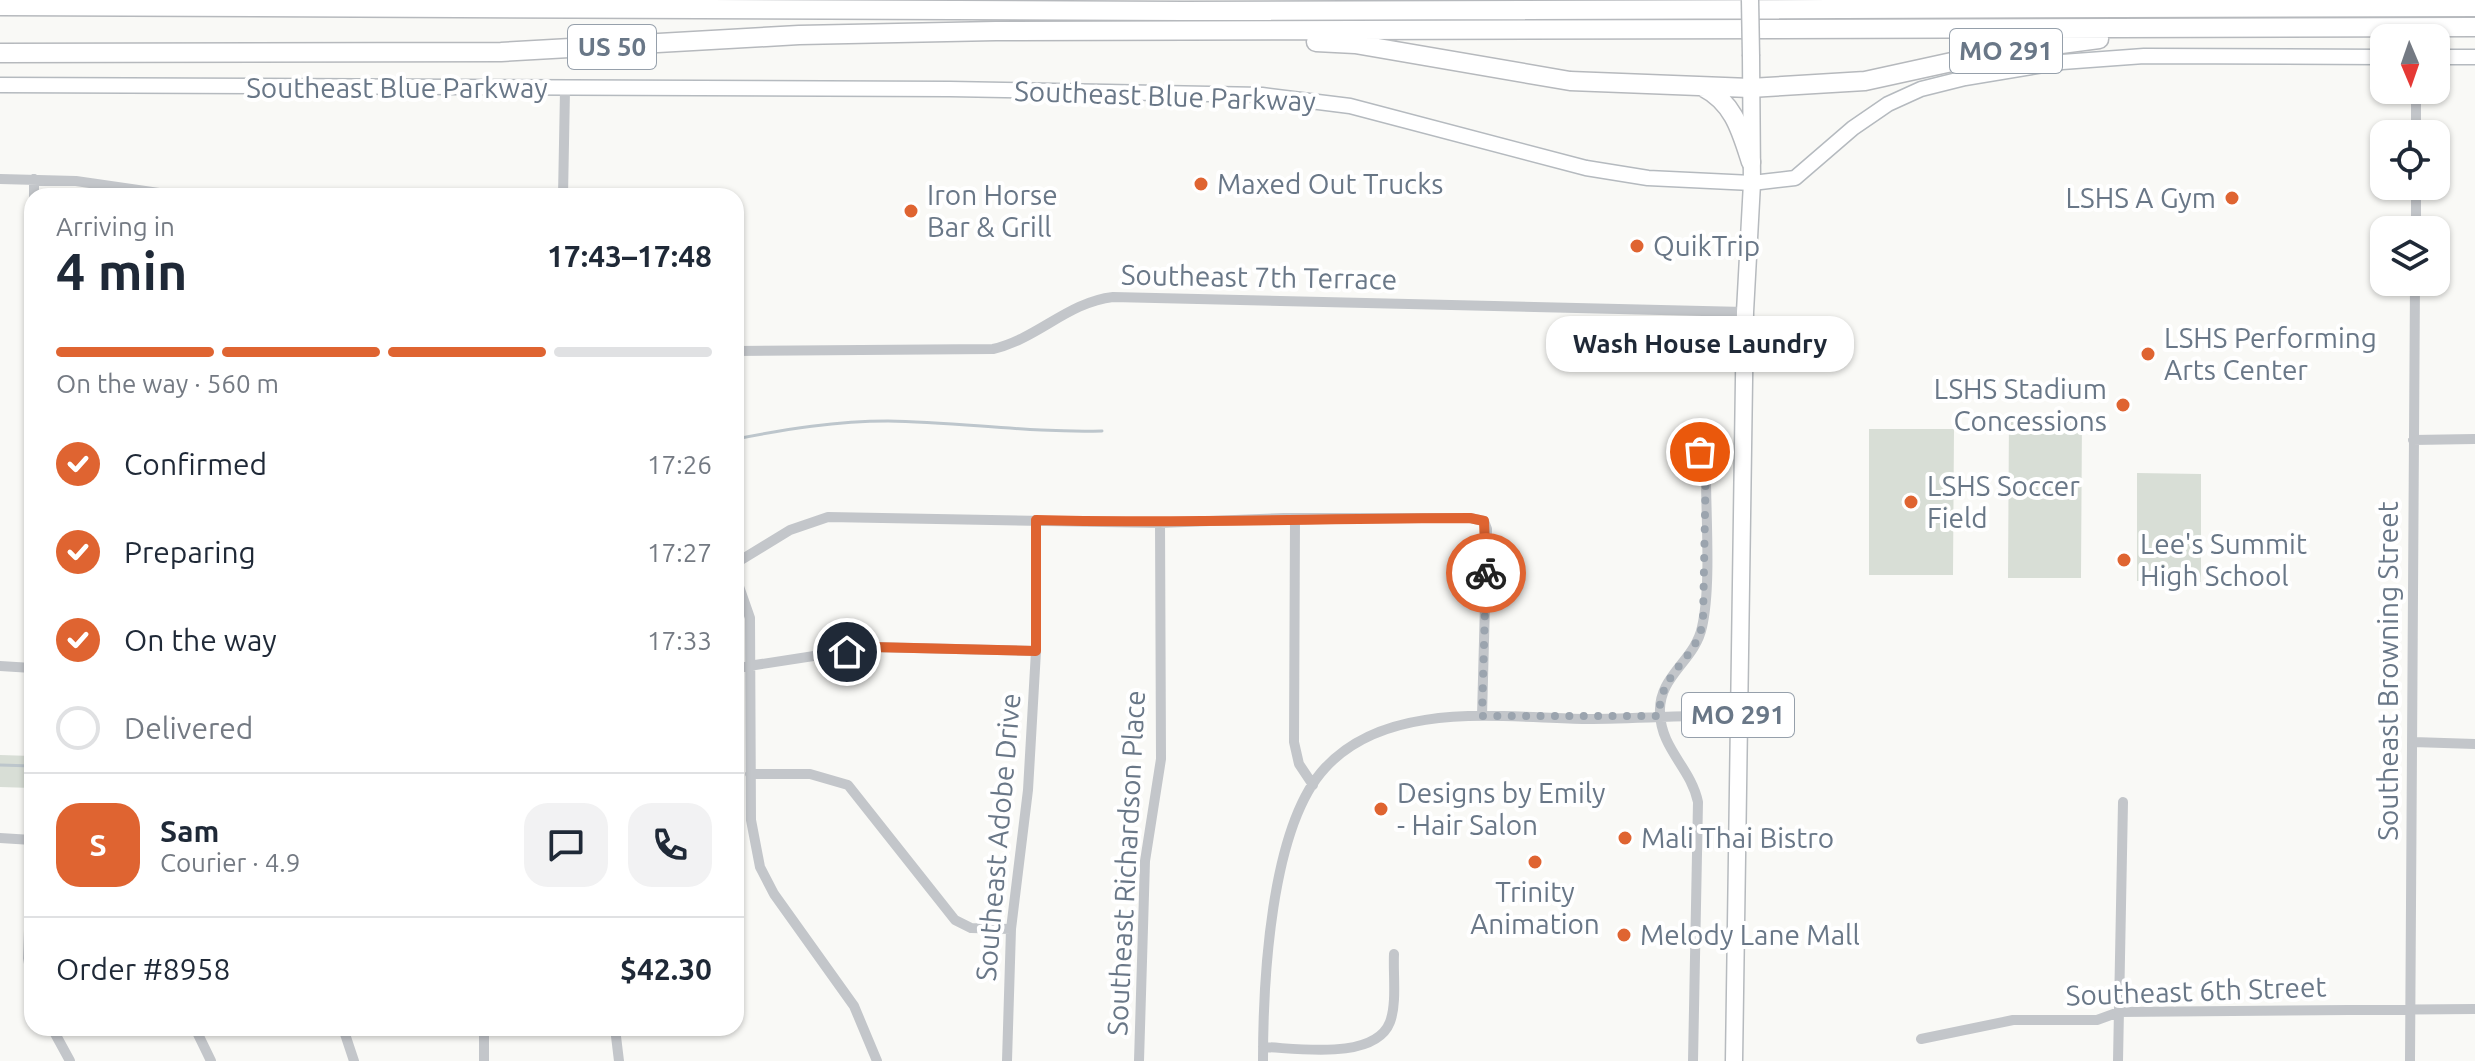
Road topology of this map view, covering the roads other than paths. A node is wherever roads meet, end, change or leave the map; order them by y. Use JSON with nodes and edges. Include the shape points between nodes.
{"nodes":[{"id":1,"x":1330,"y":0,"type":"edge"},
{"id":2,"x":1750,"y":0,"type":"edge"},
{"id":3,"x":2273,"y":4,"type":"edge"},
{"id":4,"x":0,"y":6,"type":"edge"},
{"id":5,"x":2475,"y":7,"type":"edge"},
{"id":6,"x":1184,"y":11,"type":"junction"},
{"id":7,"x":2475,"y":27,"type":"edge"},
{"id":8,"x":2263,"y":28,"type":"junction"},
{"id":9,"x":1223,"y":30,"type":"junction"},
{"id":10,"x":0,"y":53,"type":"edge"},
{"id":11,"x":2370,"y":57,"type":"edge"},
{"id":12,"x":2450,"y":57,"type":"edge"},
{"id":13,"x":2475,"y":57,"type":"edge"},
{"id":14,"x":0,"y":85,"type":"edge"},
{"id":15,"x":1701,"y":86,"type":"junction"},
{"id":16,"x":1750,"y":88,"type":"junction"},
{"id":17,"x":565,"y":90,"type":"junction"},
{"id":18,"x":1751,"y":162,"type":"junction"},
{"id":19,"x":0,"y":179,"type":"edge"},
{"id":20,"x":34,"y":179,"type":"junction"},
{"id":21,"x":1752,"y":183,"type":"junction"},
{"id":22,"x":34,"y":188,"type":"edge"},
{"id":23,"x":124,"y":188,"type":"edge"},
{"id":24,"x":563,"y":188,"type":"edge"},
{"id":25,"x":2415,"y":296,"type":"edge"},
{"id":26,"x":1745,"y":312,"type":"junction"},
{"id":27,"x":744,"y":351,"type":"edge"},
{"id":28,"x":2475,"y":439,"type":"edge"},
{"id":29,"x":2413,"y":440,"type":"junction"},
{"id":30,"x":1700,"y":452,"type":"dead end"},
{"id":31,"x":1295,"y":518,"type":"junction"},
{"id":32,"x":1036,"y":520,"type":"junction"},
{"id":33,"x":1160,"y":523,"type":"junction"},
{"id":34,"x":744,"y":558,"type":"edge"},
{"id":35,"x":744,"y":601,"type":"edge"},
{"id":36,"x":1036,"y":651,"type":"junction"},
{"id":37,"x":0,"y":666,"type":"edge"},
{"id":38,"x":752,"y":667,"type":"junction"},
{"id":39,"x":24,"y":668,"type":"edge"},
{"id":40,"x":744,"y":668,"type":"edge"},
{"id":41,"x":1738,"y":715,"type":"junction"},
{"id":42,"x":1482,"y":716,"type":"junction"},
{"id":43,"x":1659,"y":716,"type":"junction"},
{"id":44,"x":2413,"y":742,"type":"junction"},
{"id":45,"x":2475,"y":744,"type":"edge"},
{"id":46,"x":750,"y":774,"type":"junction"},
{"id":47,"x":1313,"y":785,"type":"junction"},
{"id":48,"x":2123,"y":802,"type":"dead end"},
{"id":49,"x":0,"y":838,"type":"edge"},
{"id":50,"x":24,"y":840,"type":"edge"},
{"id":51,"x":1011,"y":929,"type":"junction"},
{"id":52,"x":1394,"y":954,"type":"dead end"},
{"id":53,"x":2410,"y":1009,"type":"junction"},
{"id":54,"x":2475,"y":1009,"type":"edge"},
{"id":55,"x":2119,"y":1012,"type":"junction"},
{"id":56,"x":56,"y":1036,"type":"edge"},
{"id":57,"x":199,"y":1036,"type":"edge"},
{"id":58,"x":346,"y":1036,"type":"edge"},
{"id":59,"x":484,"y":1036,"type":"edge"},
{"id":60,"x":616,"y":1036,"type":"edge"},
{"id":61,"x":1921,"y":1039,"type":"dead end"},
{"id":62,"x":1263,"y":1047,"type":"junction"},
{"id":63,"x":70,"y":1061,"type":"edge"},
{"id":64,"x":211,"y":1061,"type":"edge"},
{"id":65,"x":354,"y":1061,"type":"edge"},
{"id":66,"x":484,"y":1061,"type":"edge"},
{"id":67,"x":619,"y":1061,"type":"edge"},
{"id":68,"x":877,"y":1061,"type":"edge"},
{"id":69,"x":1007,"y":1061,"type":"edge"},
{"id":70,"x":1139,"y":1061,"type":"edge"},
{"id":71,"x":1263,"y":1061,"type":"edge"},
{"id":72,"x":1693,"y":1061,"type":"edge"},
{"id":73,"x":1734,"y":1061,"type":"edge"},
{"id":74,"x":2118,"y":1061,"type":"edge"},
{"id":75,"x":2410,"y":1061,"type":"edge"}],
"edges":[{"from":1,"to":6,"type":"highway","via":[[1203,3]]},
{"from":2,"to":16,"type":"main road","bridge":true},
{"from":3,"to":5,"type":"highway","number":"US 50"},
{"from":3,"to":6,"type":"highway","number":"US 50"},
{"from":4,"to":6,"type":"highway","number":"US 50"},
{"from":7,"to":8,"type":"highway","number":"US 50"},
{"from":8,"to":9,"type":"highway","number":"US 50"},
{"from":8,"to":16,"type":"highway","number":"MO 291","via":[[2253,36],[2086,40],[1993,53],[1865,81]]},
{"from":9,"to":10,"type":"highway","number":"US 50","via":[[799,35],[501,52]]},
{"from":9,"to":15,"type":"highway","via":[[1238,37],[1355,44],[1570,81]]},
{"from":11,"to":21,"type":"street","name":"Southeast Blue Parkway","via":[[2144,56],[2062,62],[1965,78],[1888,104],[1795,178]]},
{"from":12,"to":13,"type":"street"},
{"from":14,"to":17,"type":"street","name":"Southeast Blue Parkway"},
{"from":15,"to":16,"type":"highway"},
{"from":15,"to":18,"type":"highway","via":[[1728,106]]},
{"from":16,"to":18,"type":"main road","number":"MO 291"},
{"from":17,"to":21,"type":"street","name":"Southeast Blue Parkway","via":[[1262,95],[1350,106],[1586,168],[1648,178]]},
{"from":17,"to":24,"type":"street"},
{"from":18,"to":21,"type":"main road","number":"MO 291"},
{"from":19,"to":20,"type":"street"},
{"from":20,"to":22,"type":"street"},
{"from":20,"to":23,"type":"street"},
{"from":21,"to":26,"type":"main road","number":"MO 291"},
{"from":25,"to":29,"type":"street","name":"Southeast Browning Street"},
{"from":26,"to":27,"type":"street","name":"Southeast 7th Terrace","via":[[1113,297],[1083,304],[1023,340],[993,349]]},
{"from":26,"to":41,"type":"main road","number":"MO 291"},
{"from":28,"to":29,"type":"street"},
{"from":29,"to":44,"type":"street","name":"Southeast Browning Street"},
{"from":30,"to":43,"type":"street","via":[[1706,461],[1703,621],[1698,639],[1665,684]]},
{"from":31,"to":33,"type":"street"},
{"from":31,"to":42,"type":"street","via":[[1484,521]]},
{"from":31,"to":47,"type":"street","via":[[1294,742],[1299,764]]},
{"from":32,"to":33,"type":"street"},
{"from":32,"to":34,"type":"street","via":[[828,517],[790,530]]},
{"from":32,"to":36,"type":"street","name":"Southeast Adobe Drive"},
{"from":33,"to":70,"type":"street","name":"Southeast Richardson Place","via":[[1161,759],[1145,861]]},
{"from":35,"to":38,"type":"street"},
{"from":36,"to":38,"type":"street","via":[[872,647]]},
{"from":36,"to":51,"type":"street","name":"Southeast Adobe Drive","via":[[1028,790]]},
{"from":37,"to":39,"type":"street"},
{"from":38,"to":40,"type":"street"},
{"from":38,"to":46,"type":"street"},
{"from":41,"to":43,"type":"street"},
{"from":41,"to":73,"type":"main road","number":"MO 291"},
{"from":42,"to":43,"type":"street"},
{"from":42,"to":47,"type":"street","via":[[1373,735],[1335,758]]},
{"from":43,"to":72,"type":"street","via":[[1665,741],[1690,777],[1698,802]]},
{"from":44,"to":45,"type":"street"},
{"from":44,"to":53,"type":"street","name":"Southeast Browning Street"},
{"from":46,"to":51,"type":"street","via":[[810,774],[848,785],[955,920],[971,928]]},
{"from":46,"to":68,"type":"street","via":[[760,867],[854,1006]]},
{"from":47,"to":62,"type":"street","via":[[1281,870]]},
{"from":48,"to":55,"type":"street"},
{"from":49,"to":50,"type":"street"},
{"from":51,"to":69,"type":"street","name":"Southeast Adobe Drive"},
{"from":52,"to":62,"type":"street","via":[[1391,1020],[1376,1039],[1354,1049]]},
{"from":53,"to":54,"type":"street","name":"Southeast 6th Street"},
{"from":53,"to":55,"type":"street","name":"Southeast 6th Street"},
{"from":53,"to":75,"type":"street","name":"Southeast Browning Street"},
{"from":55,"to":61,"type":"street","name":"Southeast 6th Street","via":[[2097,1020],[2013,1020]]},
{"from":55,"to":74,"type":"street"},
{"from":56,"to":63,"type":"street"},
{"from":57,"to":64,"type":"street"},
{"from":58,"to":65,"type":"street"},
{"from":59,"to":66,"type":"street"},
{"from":60,"to":67,"type":"street"},
{"from":62,"to":71,"type":"street"}]}
